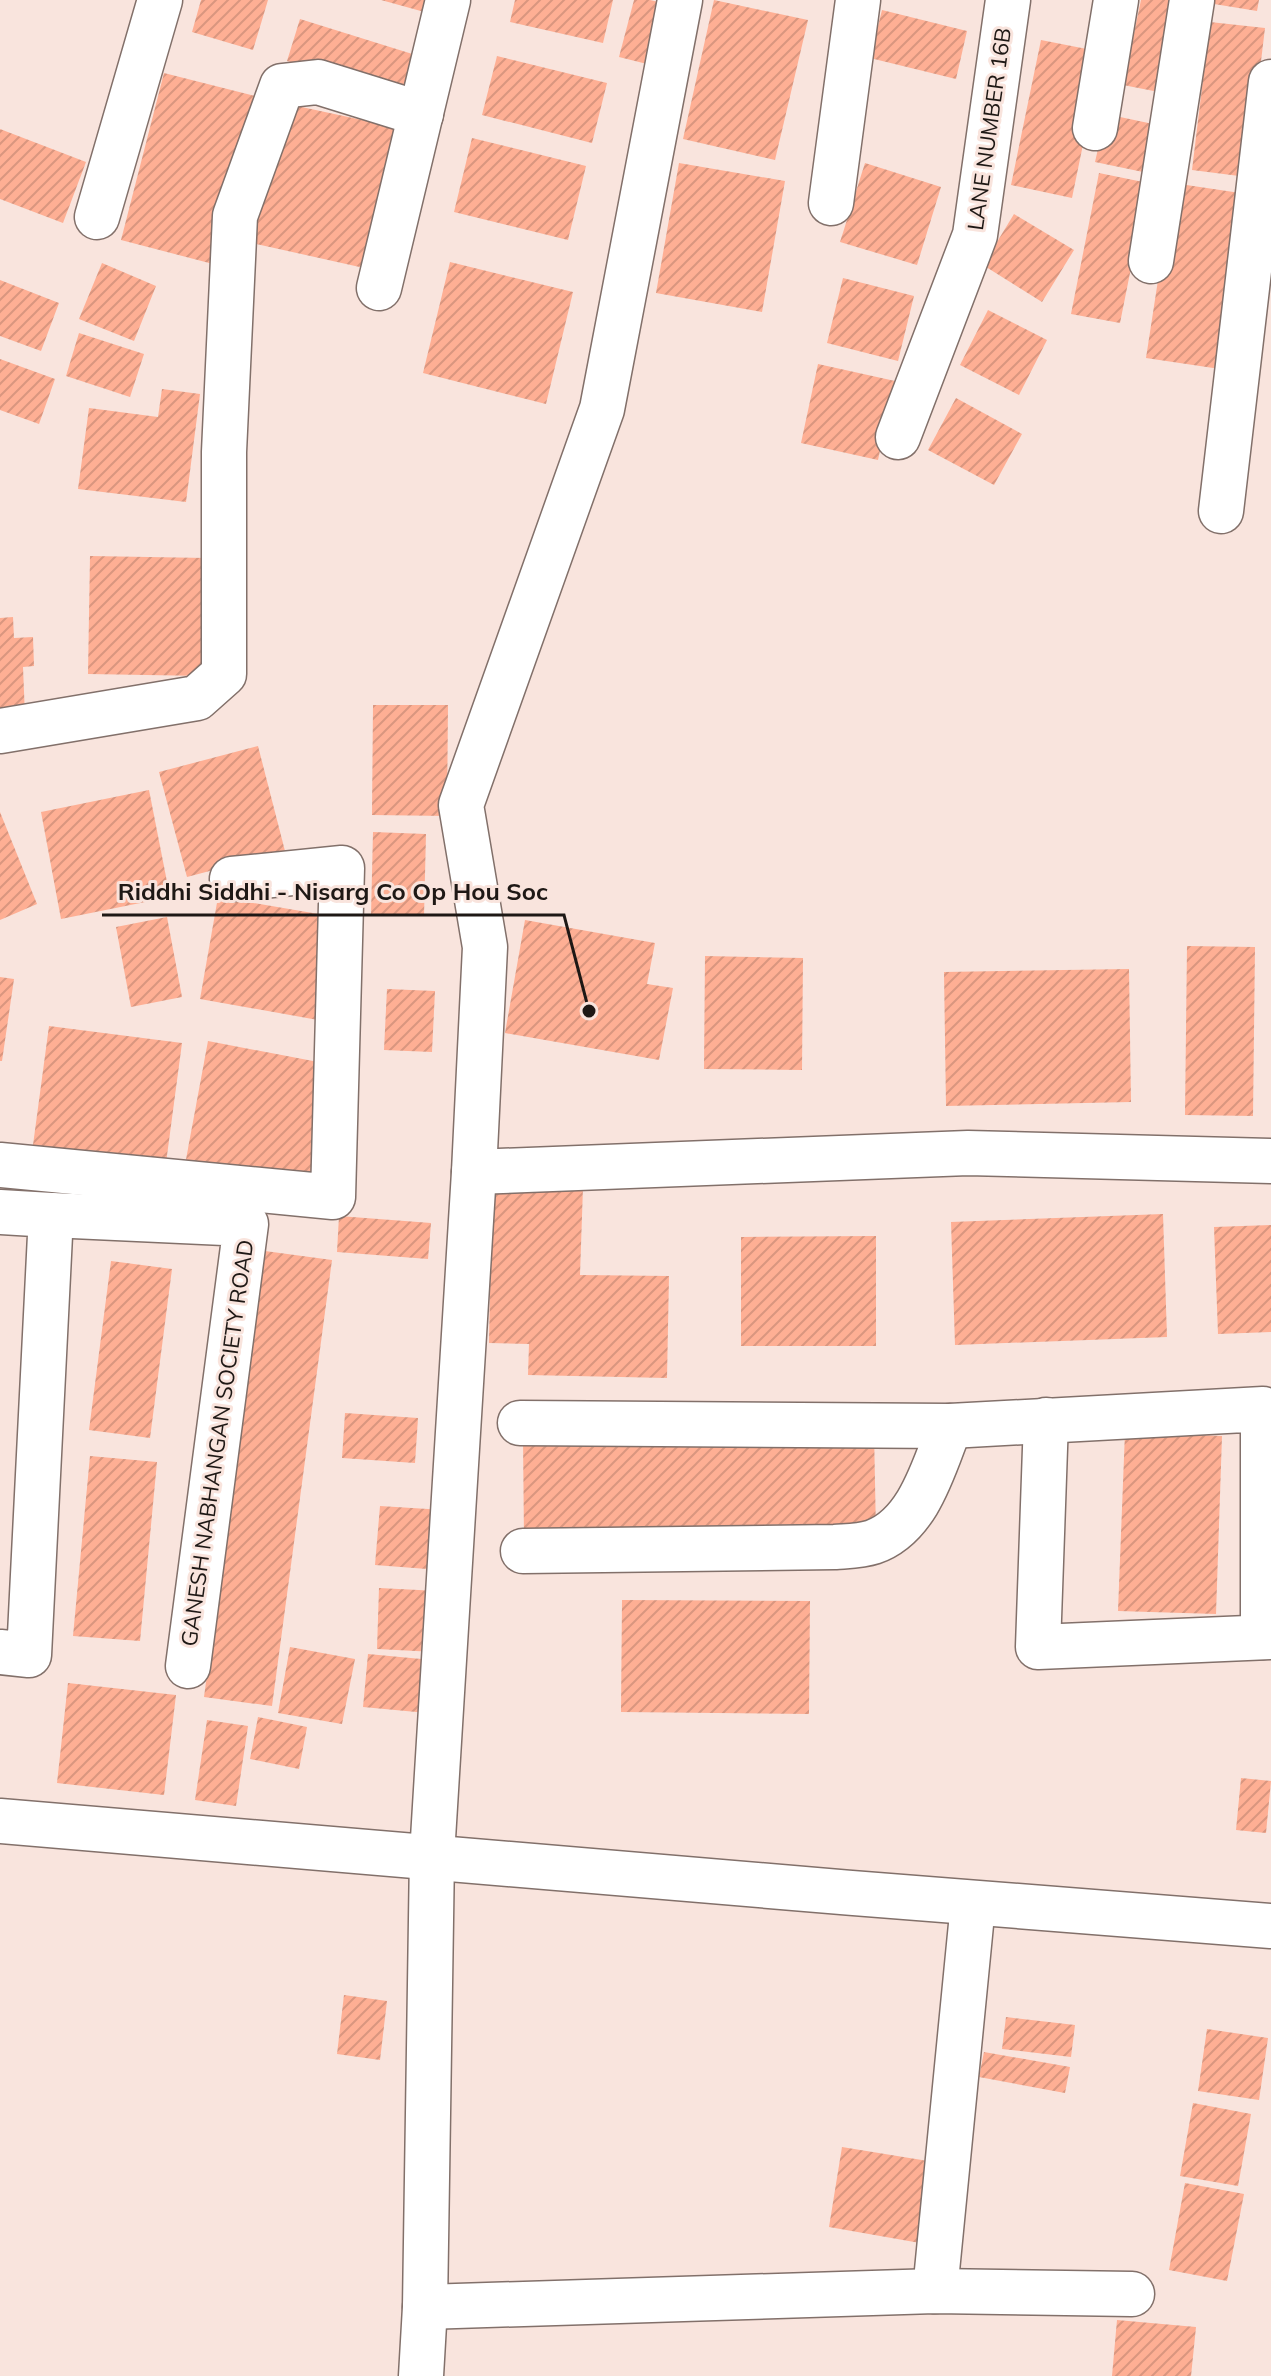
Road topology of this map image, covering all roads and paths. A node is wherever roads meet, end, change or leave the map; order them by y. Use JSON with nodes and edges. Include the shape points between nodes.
{"nodes":[{"id":1,"x":160,"y":0,"type":"edge"},
{"id":2,"x":448,"y":0,"type":"edge"},
{"id":3,"x":680,"y":0,"type":"edge"},
{"id":4,"x":858,"y":0,"type":"edge"},
{"id":5,"x":1008,"y":0,"type":"edge"},
{"id":6,"x":1116,"y":0,"type":"edge"},
{"id":7,"x":1192,"y":0,"type":"edge"},
{"id":8,"x":1271,"y":82,"type":"edge"},
{"id":9,"x":421,"y":114,"type":"junction"},
{"id":10,"x":1095,"y":128,"type":"dead end"},
{"id":11,"x":831,"y":203,"type":"dead end"},
{"id":12,"x":97,"y":217,"type":"dead end"},
{"id":13,"x":1151,"y":261,"type":"dead end"},
{"id":14,"x":379,"y":288,"type":"dead end"},
{"id":15,"x":898,"y":437,"type":"dead end"},
{"id":16,"x":1221,"y":511,"type":"dead end"},
{"id":17,"x":0,"y":731,"type":"edge"},
{"id":18,"x":232,"y":879,"type":"dead end"},
{"id":19,"x":1271,"y":1161,"type":"edge"},
{"id":20,"x":0,"y":1165,"type":"edge"},
{"id":21,"x":474,"y":1172,"type":"junction"},
{"id":22,"x":0,"y":1212,"type":"edge"},
{"id":23,"x":51,"y":1215,"type":"junction"},
{"id":24,"x":1046,"y":1420,"type":"junction"},
{"id":25,"x":520,"y":1423,"type":"dead end"},
{"id":26,"x":950,"y":1426,"type":"junction"},
{"id":27,"x":523,"y":1551,"type":"dead end"},
{"id":28,"x":1267,"y":1637,"type":"edge"},
{"id":29,"x":0,"y":1652,"type":"edge"},
{"id":30,"x":188,"y":1666,"type":"dead end"},
{"id":31,"x":0,"y":1821,"type":"edge"},
{"id":32,"x":432,"y":1855,"type":"junction"},
{"id":33,"x":973,"y":1904,"type":"junction"},
{"id":34,"x":1271,"y":1926,"type":"edge"},
{"id":35,"x":935,"y":2291,"type":"junction"},
{"id":36,"x":1132,"y":2294,"type":"dead end"},
{"id":37,"x":425,"y":2307,"type":"junction"},
{"id":38,"x":421,"y":2376,"type":"edge"}],
"edges":[{"from":1,"to":12,"type":"street"},
{"from":2,"to":9,"type":"street"},
{"from":3,"to":21,"type":"street","via":[[602,409],[461,805],[485,947]]},
{"from":4,"to":11,"type":"street"},
{"from":5,"to":15,"type":"street","name":"LANE NUMBER 16B","via":[[975,235]]},
{"from":6,"to":10,"type":"street"},
{"from":7,"to":13,"type":"street"},
{"from":8,"to":16,"type":"street"},
{"from":9,"to":14,"type":"street"},
{"from":9,"to":17,"type":"street","via":[[318,82],[282,86],[235,216],[224,452],[224,674],[197,698]]},
{"from":18,"to":20,"type":"street","via":[[342,868],[333,1197]]},
{"from":19,"to":21,"type":"street","via":[[968,1153]]},
{"from":21,"to":32,"type":"street"},
{"from":22,"to":23,"type":"street","name":"GANESH NABHANGAN SOCIETY ROAD"},
{"from":23,"to":29,"type":"street","via":[[29,1655]]},
{"from":23,"to":30,"type":"street","name":"GANESH NABHANGAN SOCIETY ROAD","via":[[246,1224]]},
{"from":24,"to":26,"type":"street"},
{"from":24,"to":28,"type":"street","via":[[1263,1409]]},
{"from":24,"to":28,"type":"street","via":[[1038,1647]]},
{"from":25,"to":26,"type":"street"},
{"from":26,"to":27,"type":"street","via":[[923,1494],[898,1527],[873,1542],[835,1547]]},
{"from":31,"to":32,"type":"street"},
{"from":32,"to":33,"type":"street"},
{"from":32,"to":37,"type":"street"},
{"from":33,"to":34,"type":"street"},
{"from":33,"to":35,"type":"street"},
{"from":35,"to":36,"type":"street"},
{"from":35,"to":37,"type":"street"},
{"from":37,"to":38,"type":"street"}]}
